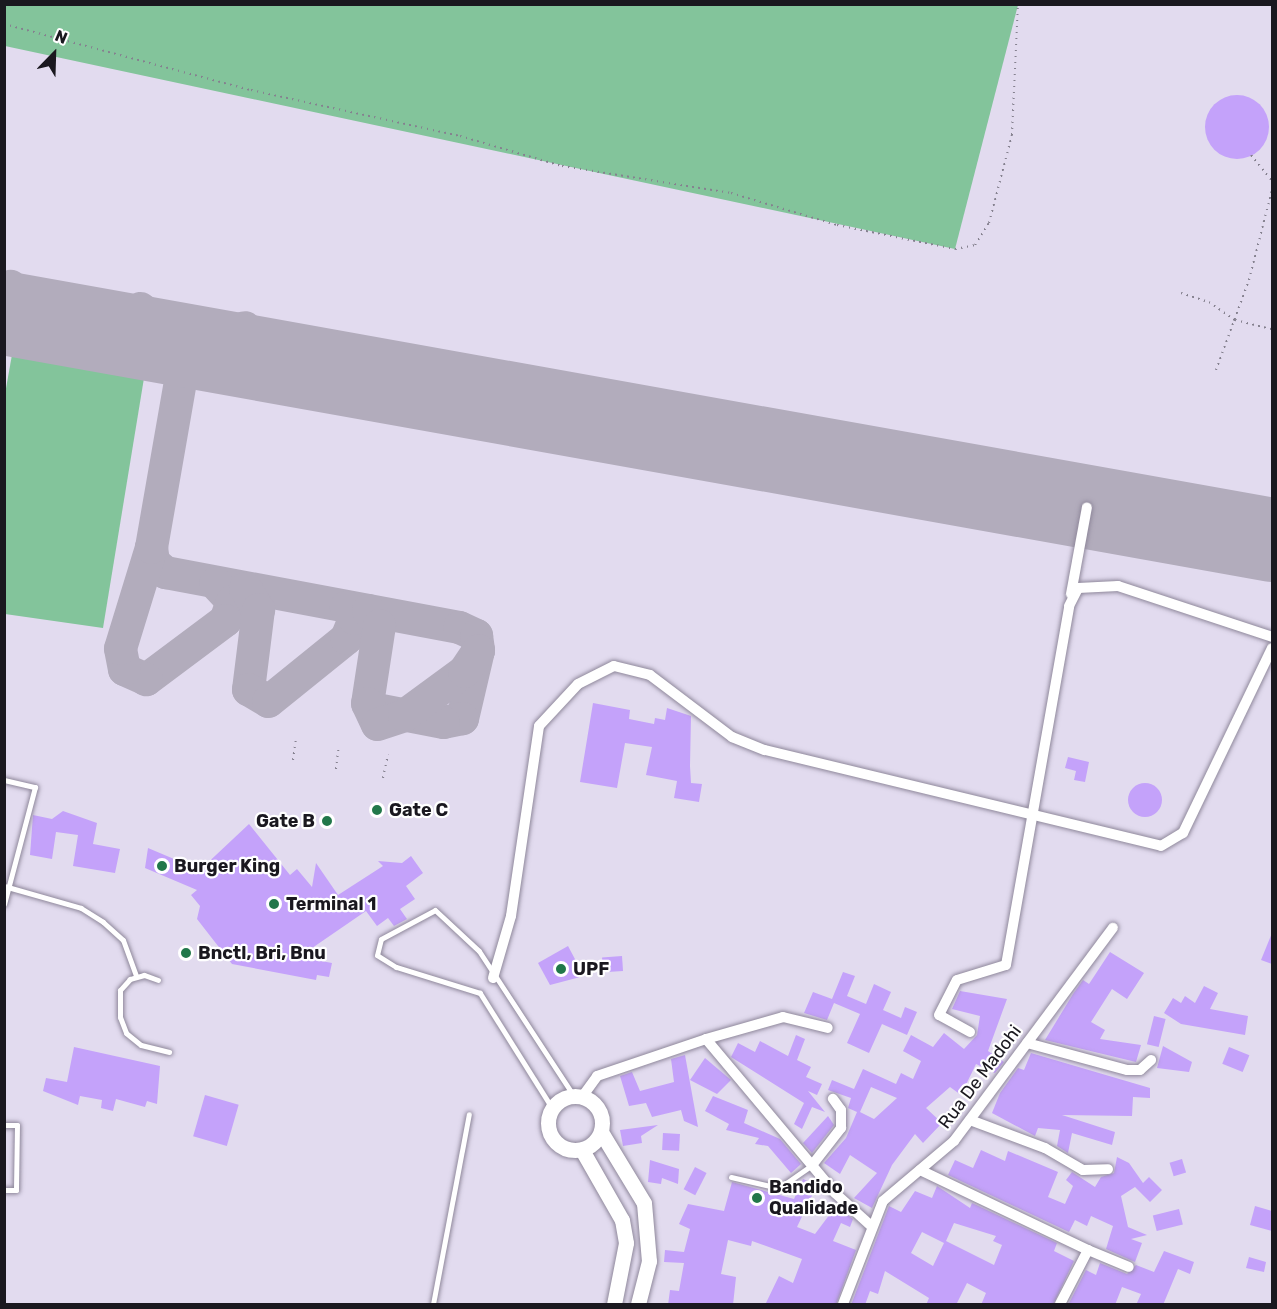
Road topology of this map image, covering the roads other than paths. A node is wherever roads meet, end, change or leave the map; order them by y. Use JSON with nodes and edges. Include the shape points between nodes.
{"nodes":[{"id":1,"x":1087,"y":507,"type":"dead end"},
{"id":2,"x":1069,"y":606,"type":"junction"},
{"id":3,"x":1272,"y":637,"type":"edge"},
{"id":4,"x":1272,"y":648,"type":"edge"},
{"id":5,"x":4,"y":780,"type":"edge"},
{"id":6,"x":1030,"y":814,"type":"junction"},
{"id":7,"x":4,"y":886,"type":"edge"},
{"id":8,"x":12,"y":887,"type":"junction"},
{"id":9,"x":4,"y":904,"type":"edge"},
{"id":10,"x":1113,"y":928,"type":"dead end"},
{"id":11,"x":136,"y":976,"type":"junction"},
{"id":12,"x":493,"y":978,"type":"junction"},
{"id":13,"x":158,"y":980,"type":"dead end"},
{"id":14,"x":828,"y":1028,"type":"dead end"},
{"id":15,"x":970,"y":1032,"type":"dead end"},
{"id":16,"x":706,"y":1039,"type":"junction"},
{"id":17,"x":1027,"y":1043,"type":"junction"},
{"id":18,"x":169,"y":1052,"type":"dead end"},
{"id":19,"x":1151,"y":1060,"type":"dead end"},
{"id":20,"x":578,"y":1096,"type":"junction"},
{"id":21,"x":833,"y":1099,"type":"dead end"},
{"id":22,"x":552,"y":1108,"type":"junction"},
{"id":23,"x":469,"y":1114,"type":"dead end"},
{"id":24,"x":970,"y":1120,"type":"junction"},
{"id":25,"x":4,"y":1125,"type":"edge"},
{"id":26,"x":601,"y":1132,"type":"junction"},
{"id":27,"x":582,"y":1150,"type":"junction"},
{"id":28,"x":813,"y":1164,"type":"junction"},
{"id":29,"x":1108,"y":1169,"type":"dead end"},
{"id":30,"x":920,"y":1170,"type":"junction"},
{"id":31,"x":731,"y":1177,"type":"dead end"},
{"id":32,"x":4,"y":1190,"type":"edge"},
{"id":33,"x":870,"y":1225,"type":"junction"},
{"id":34,"x":1088,"y":1250,"type":"junction"},
{"id":35,"x":1129,"y":1267,"type":"dead end"},
{"id":36,"x":433,"y":1305,"type":"edge"},
{"id":37,"x":614,"y":1305,"type":"edge"},
{"id":38,"x":638,"y":1305,"type":"edge"},
{"id":39,"x":843,"y":1305,"type":"edge"},
{"id":40,"x":1060,"y":1305,"type":"edge"}],
"edges":[{"from":1,"to":2,"type":"street"},
{"from":2,"to":3,"type":"street","via":[[1078,588],[1119,586]]},
{"from":2,"to":6,"type":"street"},
{"from":4,"to":6,"type":"street","via":[[1176,841],[1161,846]]},
{"from":5,"to":8,"type":"lane","via":[[35,788]]},
{"from":6,"to":12,"type":"street","via":[[765,750],[732,737],[650,675],[614,666],[579,684],[539,726],[511,916]]},
{"from":6,"to":15,"type":"street","via":[[1006,965],[957,981],[944,997],[939,1015]]},
{"from":7,"to":8,"type":"lane"},
{"from":8,"to":9,"type":"lane"},
{"from":8,"to":11,"type":"lane","via":[[81,908],[103,922],[123,940]]},
{"from":10,"to":17,"type":"street","name":"Rua De Madohi"},
{"from":11,"to":13,"type":"lane"},
{"from":11,"to":18,"type":"lane","via":[[120,990],[118,1001],[126,1033],[141,1045]]},
{"from":12,"to":20,"type":"lane"},
{"from":12,"to":22,"type":"lane","via":[[479,951],[435,910],[375,948],[396,967],[480,993]]},
{"from":14,"to":16,"type":"street","via":[[783,1017]]},
{"from":16,"to":20,"type":"street","via":[[597,1076]]},
{"from":16,"to":28,"type":"street"},
{"from":17,"to":19,"type":"street","via":[[1127,1071],[1140,1070]]},
{"from":17,"to":24,"type":"street","name":"Rua De Madohi"},
{"from":20,"to":22,"type":"street"},
{"from":20,"to":26,"type":"street","via":[[597,1107]]},
{"from":21,"to":28,"type":"street","via":[[841,1110],[841,1128]]},
{"from":22,"to":27,"type":"street","via":[[552,1138]]},
{"from":23,"to":36,"type":"lane"},
{"from":24,"to":29,"type":"street","via":[[1046,1148],[1083,1170]]},
{"from":24,"to":30,"type":"street","name":"Rua De Madohi"},
{"from":25,"to":32,"type":"lane","via":[[17,1125],[16,1190]]},
{"from":26,"to":27,"type":"street"},
{"from":26,"to":38,"type":"street","via":[[644,1203],[649,1261]]},
{"from":27,"to":37,"type":"street","via":[[622,1220],[626,1243]]},
{"from":28,"to":31,"type":"lane","via":[[779,1188]]},
{"from":28,"to":33,"type":"street"},
{"from":30,"to":33,"type":"street","name":"Rua De Madohi","via":[[883,1201]]},
{"from":30,"to":34,"type":"street"},
{"from":33,"to":39,"type":"street","name":"Rua De Madohi"},
{"from":34,"to":35,"type":"street"},
{"from":34,"to":40,"type":"street"}]}
